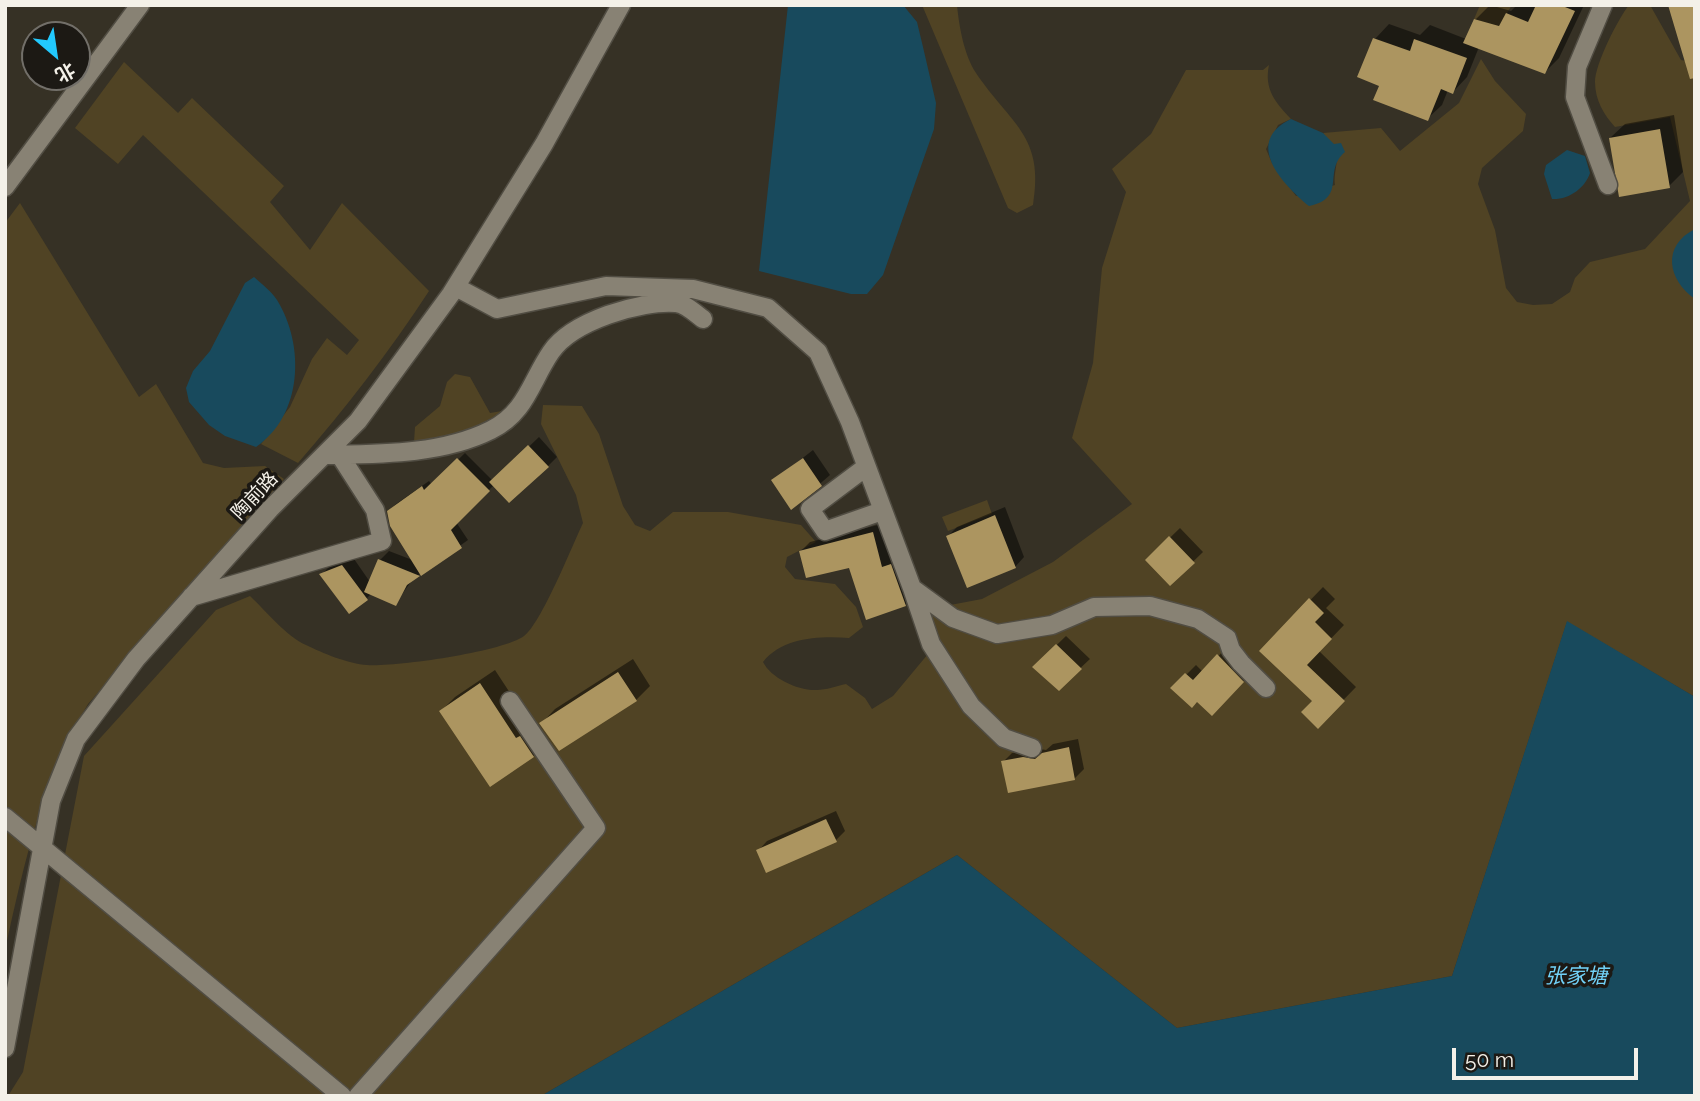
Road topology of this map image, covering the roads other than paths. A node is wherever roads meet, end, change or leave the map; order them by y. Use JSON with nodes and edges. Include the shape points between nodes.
{"nodes":[{"id":1,"x":140,"y":5,"type":"edge"},
{"id":2,"x":621,"y":5,"type":"edge"},
{"id":3,"x":1603,"y":5,"type":"edge"},
{"id":4,"x":1608,"y":185,"type":"dead end"},
{"id":5,"x":5,"y":187,"type":"edge"},
{"id":6,"x":456,"y":287,"type":"junction"},
{"id":7,"x":693,"y":289,"type":"junction"},
{"id":8,"x":687,"y":307,"type":"junction"},
{"id":9,"x":703,"y":319,"type":"dead end"},
{"id":10,"x":332,"y":455,"type":"junction"},
{"id":11,"x":866,"y":467,"type":"junction"},
{"id":12,"x":882,"y":511,"type":"junction"},
{"id":13,"x":912,"y":588,"type":"junction"},
{"id":14,"x":191,"y":597,"type":"junction"},
{"id":15,"x":1266,"y":688,"type":"dead end"},
{"id":16,"x":510,"y":701,"type":"dead end"},
{"id":17,"x":1032,"y":748,"type":"dead end"},
{"id":18,"x":5,"y":817,"type":"edge"},
{"id":19,"x":43,"y":848,"type":"junction"},
{"id":20,"x":5,"y":1048,"type":"edge"},
{"id":21,"x":342,"y":1096,"type":"edge"},
{"id":22,"x":358,"y":1096,"type":"edge"}],
"edges":[{"from":1,"to":5,"type":"street"},
{"from":2,"to":6,"type":"street","name":"陶前路","via":[[544,144]]},
{"from":3,"to":4,"type":"street","via":[[1577,67],[1575,97]]},
{"from":6,"to":7,"type":"street","via":[[497,309],[606,286]]},
{"from":6,"to":10,"type":"street","name":"陶前路"},
{"from":7,"to":8,"type":"street"},
{"from":7,"to":11,"type":"street","via":[[768,308],[818,352]]},
{"from":8,"to":9,"type":"street"},
{"from":8,"to":10,"type":"street","via":[[678,303],[620,310],[578,329],[552,350],[517,413],[491,430],[445,446]]},
{"from":10,"to":14,"type":"street","name":"陶前路","via":[[270,509]]},
{"from":10,"to":14,"type":"street","via":[[375,510],[382,541]]},
{"from":11,"to":12,"type":"street"},
{"from":11,"to":12,"type":"street","via":[[810,509],[825,531]]},
{"from":12,"to":13,"type":"street"},
{"from":13,"to":15,"type":"street","via":[[953,618],[997,635],[1052,625],[1094,607],[1150,606],[1198,620],[1227,638],[1231,650]]},
{"from":13,"to":17,"type":"street","via":[[932,644],[971,706],[1004,738]]},
{"from":14,"to":19,"type":"street","name":"陶前路","via":[[76,738],[51,801]]},
{"from":16,"to":22,"type":"street","via":[[596,828]]},
{"from":18,"to":19,"type":"street"},
{"from":19,"to":20,"type":"street","name":"陶前路"},
{"from":19,"to":21,"type":"street"}]}
